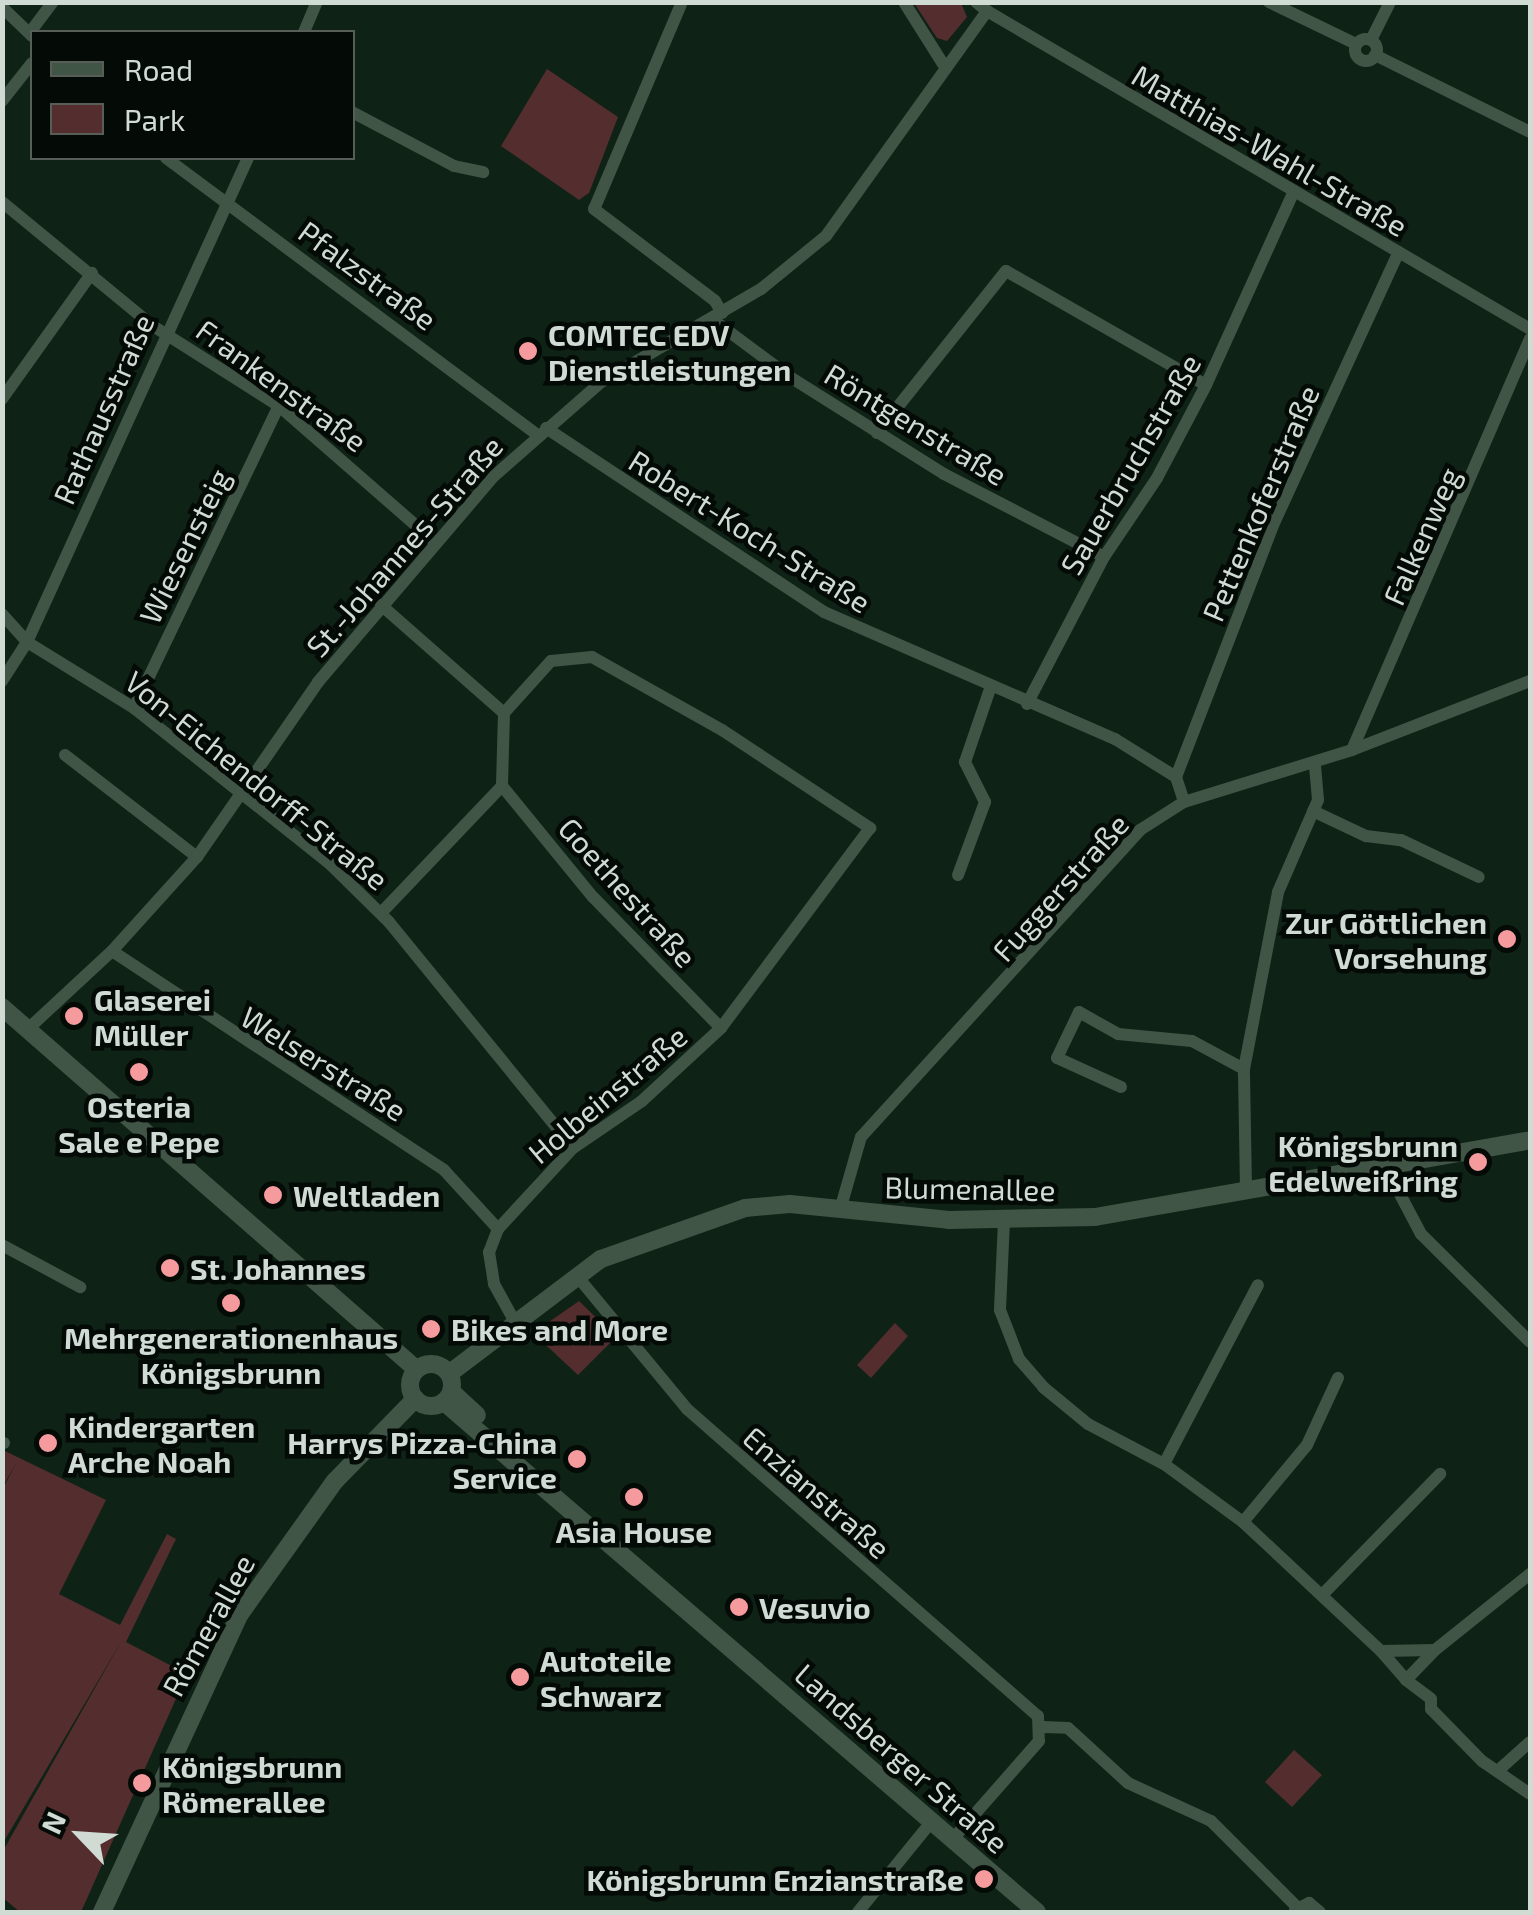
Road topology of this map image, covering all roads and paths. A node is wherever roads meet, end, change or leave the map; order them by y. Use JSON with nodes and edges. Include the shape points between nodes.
{"nodes":[{"id":1,"x":53,"y":2,"type":"edge"},
{"id":2,"x":317,"y":2,"type":"edge"},
{"id":3,"x":682,"y":2,"type":"edge"},
{"id":4,"x":904,"y":2,"type":"edge"},
{"id":5,"x":1269,"y":2,"type":"edge"},
{"id":6,"x":1390,"y":2,"type":"edge"},
{"id":7,"x":982,"y":7,"type":"edge"},
{"id":8,"x":2,"y":8,"type":"edge"},
{"id":9,"x":34,"y":30,"type":"edge"},
{"id":10,"x":305,"y":30,"type":"edge"},
{"id":11,"x":30,"y":31,"type":"edge"},
{"id":12,"x":1371,"y":40,"type":"junction"},
{"id":13,"x":1356,"y":44,"type":"junction"},
{"id":14,"x":1375,"y":55,"type":"junction"},
{"id":15,"x":944,"y":64,"type":"junction"},
{"id":16,"x":30,"y":65,"type":"edge"},
{"id":17,"x":2,"y":100,"type":"edge"},
{"id":18,"x":355,"y":114,"type":"edge"},
{"id":19,"x":1530,"y":132,"type":"edge"},
{"id":20,"x":169,"y":160,"type":"edge"},
{"id":21,"x":247,"y":160,"type":"edge"},
{"id":22,"x":483,"y":172,"type":"dead end"},
{"id":23,"x":1294,"y":191,"type":"junction"},
{"id":24,"x":2,"y":202,"type":"edge"},
{"id":25,"x":226,"y":204,"type":"junction"},
{"id":26,"x":1399,"y":252,"type":"junction"},
{"id":27,"x":92,"y":273,"type":"junction"},
{"id":28,"x":717,"y":316,"type":"junction"},
{"id":29,"x":1530,"y":329,"type":"edge"},
{"id":30,"x":164,"y":331,"type":"junction"},
{"id":31,"x":1530,"y":340,"type":"edge"},
{"id":32,"x":1206,"y":385,"type":"junction"},
{"id":33,"x":2,"y":399,"type":"edge"},
{"id":34,"x":279,"y":406,"type":"junction"},
{"id":35,"x":542,"y":432,"type":"junction"},
{"id":36,"x":877,"y":433,"type":"junction"},
{"id":37,"x":434,"y":541,"type":"junction"},
{"id":38,"x":1104,"y":557,"type":"junction"},
{"id":39,"x":381,"y":605,"type":"junction"},
{"id":40,"x":2,"y":614,"type":"edge"},
{"id":41,"x":27,"y":642,"type":"junction"},
{"id":42,"x":2,"y":681,"type":"edge"},
{"id":43,"x":1530,"y":681,"type":"edge"},
{"id":44,"x":990,"y":689,"type":"junction"},
{"id":45,"x":1028,"y":704,"type":"junction"},
{"id":46,"x":134,"y":708,"type":"junction"},
{"id":47,"x":504,"y":713,"type":"junction"},
{"id":48,"x":1352,"y":750,"type":"junction"},
{"id":49,"x":65,"y":756,"type":"dead end"},
{"id":50,"x":1315,"y":762,"type":"junction"},
{"id":51,"x":1176,"y":778,"type":"junction"},
{"id":52,"x":502,"y":786,"type":"junction"},
{"id":53,"x":240,"y":796,"type":"junction"},
{"id":54,"x":1184,"y":802,"type":"junction"},
{"id":55,"x":1314,"y":812,"type":"junction"},
{"id":56,"x":197,"y":857,"type":"junction"},
{"id":57,"x":958,"y":875,"type":"dead end"},
{"id":58,"x":1479,"y":877,"type":"dead end"},
{"id":59,"x":381,"y":912,"type":"junction"},
{"id":60,"x":112,"y":951,"type":"junction"},
{"id":61,"x":3,"y":1007,"type":"edge"},
{"id":62,"x":29,"y":1028,"type":"junction"},
{"id":63,"x":721,"y":1028,"type":"junction"},
{"id":64,"x":1244,"y":1070,"type":"junction"},
{"id":65,"x":1120,"y":1087,"type":"dead end"},
{"id":66,"x":1530,"y":1140,"type":"edge"},
{"id":67,"x":573,"y":1148,"type":"junction"},
{"id":68,"x":1383,"y":1162,"type":"junction"},
{"id":69,"x":1246,"y":1189,"type":"junction"},
{"id":70,"x":840,"y":1210,"type":"junction"},
{"id":71,"x":1004,"y":1221,"type":"junction"},
{"id":72,"x":498,"y":1229,"type":"junction"},
{"id":73,"x":2,"y":1245,"type":"edge"},
{"id":74,"x":576,"y":1276,"type":"junction"},
{"id":75,"x":1258,"y":1285,"type":"dead end"},
{"id":76,"x":80,"y":1287,"type":"dead end"},
{"id":77,"x":515,"y":1322,"type":"junction"},
{"id":78,"x":1530,"y":1342,"type":"edge"},
{"id":79,"x":416,"y":1369,"type":"junction"},
{"id":80,"x":1338,"y":1378,"type":"dead end"},
{"id":81,"x":448,"y":1389,"type":"junction"},
{"id":82,"x":415,"y":1399,"type":"junction"},
{"id":83,"x":1164,"y":1464,"type":"junction"},
{"id":84,"x":1440,"y":1474,"type":"dead end"},
{"id":85,"x":1242,"y":1522,"type":"junction"},
{"id":86,"x":1530,"y":1574,"type":"edge"},
{"id":87,"x":1323,"y":1594,"type":"junction"},
{"id":88,"x":1381,"y":1650,"type":"junction"},
{"id":89,"x":1435,"y":1650,"type":"junction"},
{"id":90,"x":1406,"y":1680,"type":"junction"},
{"id":91,"x":1042,"y":1727,"type":"junction"},
{"id":92,"x":1530,"y":1742,"type":"edge"},
{"id":93,"x":1501,"y":1768,"type":"junction"},
{"id":94,"x":1530,"y":1794,"type":"edge"},
{"id":95,"x":932,"y":1820,"type":"junction"},
{"id":96,"x":953,"y":1839,"type":"junction"},
{"id":97,"x":1296,"y":1910,"type":"edge"},
{"id":98,"x":102,"y":1912,"type":"edge"},
{"id":99,"x":858,"y":1912,"type":"edge"},
{"id":100,"x":1037,"y":1912,"type":"edge"},
{"id":101,"x":1320,"y":1912,"type":"edge"}],
"edges":[{"from":1,"to":9,"type":"street"},
{"from":2,"to":10,"type":"street"},
{"from":3,"to":28,"type":"street","name":"Röntgenstraße","via":[[594,209],[715,302]]},
{"from":4,"to":15,"type":"street"},
{"from":5,"to":13,"type":"street"},
{"from":6,"to":12,"type":"street"},
{"from":7,"to":15,"type":"street","name":"St.-Johannes-Straße"},
{"from":7,"to":23,"type":"street","name":"Matthias-Wahl-Straße"},
{"from":8,"to":11,"type":"street"},
{"from":12,"to":13,"type":"street"},
{"from":12,"to":14,"type":"street"},
{"from":13,"to":14,"type":"street","via":[[1359,58]]},
{"from":14,"to":19,"type":"street"},
{"from":15,"to":28,"type":"street","name":"St.-Johannes-Straße","via":[[826,236]]},
{"from":16,"to":17,"type":"street"},
{"from":18,"to":22,"type":"street","via":[[454,166]]},
{"from":20,"to":25,"type":"street","name":"Pfalzstraße"},
{"from":21,"to":25,"type":"street","name":"Rathausstraße"},
{"from":23,"to":26,"type":"street","name":"Matthias-Wahl-Straße"},
{"from":23,"to":32,"type":"street","name":"Sauerbruchstraße"},
{"from":24,"to":27,"type":"street","name":"Frankenstraße"},
{"from":25,"to":30,"type":"street","name":"Rathausstraße"},
{"from":25,"to":35,"type":"street","name":"Pfalzstraße"},
{"from":26,"to":29,"type":"street","name":"Matthias-Wahl-Straße"},
{"from":26,"to":51,"type":"street","name":"Pettenkoferstraße","via":[[1276,518]]},
{"from":27,"to":30,"type":"street","name":"Frankenstraße"},
{"from":27,"to":33,"type":"street"},
{"from":28,"to":35,"type":"street","name":"St.-Johannes-Straße","via":[[616,372]]},
{"from":28,"to":36,"type":"street","name":"Röntgenstraße"},
{"from":30,"to":34,"type":"street","name":"Frankenstraße"},
{"from":30,"to":41,"type":"street","name":"Rathausstraße"},
{"from":31,"to":48,"type":"street","name":"Falkenweg"},
{"from":32,"to":36,"type":"street","via":[[1006,271]]},
{"from":32,"to":38,"type":"street","name":"Sauerbruchstraße","via":[[1157,478]]},
{"from":34,"to":37,"type":"street","name":"Frankenstraße"},
{"from":34,"to":46,"type":"street","name":"Wiesensteig"},
{"from":35,"to":37,"type":"street","name":"St.-Johannes-Straße"},
{"from":35,"to":44,"type":"street","name":"Robert-Koch-Straße","via":[[814,606]]},
{"from":36,"to":38,"type":"street","name":"Röntgenstraße"},
{"from":37,"to":39,"type":"street","name":"St.-Johannes-Straße"},
{"from":38,"to":45,"type":"street","name":"Sauerbruchstraße"},
{"from":39,"to":47,"type":"street"},
{"from":39,"to":53,"type":"street","name":"St.-Johannes-Straße","via":[[301,704]]},
{"from":40,"to":41,"type":"street","name":"Von-Eichendorff-Straße"},
{"from":41,"to":42,"type":"street","name":"Rathausstraße"},
{"from":41,"to":46,"type":"street","name":"Von-Eichendorff-Straße"},
{"from":43,"to":48,"type":"street","name":"Fuggerstraße"},
{"from":44,"to":45,"type":"street","name":"Robert-Koch-Straße"},
{"from":44,"to":57,"type":"street","via":[[965,762],[985,802]]},
{"from":45,"to":51,"type":"street","name":"Robert-Koch-Straße","via":[[1115,738]]},
{"from":46,"to":53,"type":"street","name":"Von-Eichendorff-Straße"},
{"from":47,"to":52,"type":"street"},
{"from":47,"to":63,"type":"street","name":"Holbeinstraße","via":[[550,661],[592,657],[863,818],[868,839]]},
{"from":48,"to":50,"type":"street","name":"Fuggerstraße"},
{"from":49,"to":56,"type":"street"},
{"from":50,"to":54,"type":"street","name":"Fuggerstraße"},
{"from":50,"to":55,"type":"street","via":[[1320,786]]},
{"from":51,"to":54,"type":"street"},
{"from":52,"to":59,"type":"street"},
{"from":52,"to":63,"type":"street","name":"Goethestraße","via":[[603,908]]},
{"from":53,"to":56,"type":"street","name":"St.-Johannes-Straße"},
{"from":53,"to":59,"type":"street","name":"Von-Eichendorff-Straße","via":[[330,863]]},
{"from":54,"to":70,"type":"street","name":"Fuggerstraße","via":[[1125,844],[1011,979],[861,1137]]},
{"from":55,"to":58,"type":"street","via":[[1366,836],[1401,840]]},
{"from":55,"to":64,"type":"street","via":[[1278,892]]},
{"from":56,"to":60,"type":"street","name":"St.-Johannes-Straße"},
{"from":59,"to":67,"type":"street","name":"Von-Eichendorff-Straße"},
{"from":60,"to":62,"type":"street","name":"St.-Johannes-Straße"},
{"from":60,"to":72,"type":"street","name":"Welserstraße","via":[[435,1164]]},
{"from":61,"to":62,"type":"street"},
{"from":62,"to":79,"type":"street"},
{"from":63,"to":67,"type":"street","name":"Holbeinstraße","via":[[650,1094]]},
{"from":64,"to":65,"type":"street","via":[[1192,1042],[1118,1034],[1078,1012],[1057,1058]]},
{"from":64,"to":69,"type":"street"},
{"from":66,"to":68,"type":"street","name":"Blumenallee"},
{"from":67,"to":72,"type":"street","name":"Holbeinstraße"},
{"from":68,"to":69,"type":"street","name":"Blumenallee"},
{"from":68,"to":78,"type":"street","via":[[1403,1210],[1428,1242]]},
{"from":69,"to":71,"type":"street","name":"Blumenallee","via":[[1095,1216]]},
{"from":70,"to":71,"type":"street","name":"Blumenallee"},
{"from":70,"to":74,"type":"street","name":"Blumenallee","via":[[745,1208],[643,1240]]},
{"from":71,"to":83,"type":"street","via":[[1000,1310],[1019,1359],[1088,1424]]},
{"from":72,"to":77,"type":"street","via":[[489,1252],[493,1279]]},
{"from":73,"to":76,"type":"street"},
{"from":74,"to":77,"type":"street","name":"Blumenallee"},
{"from":74,"to":91,"type":"street","name":"Enzianstraße","via":[[687,1409],[1022,1700]]},
{"from":75,"to":83,"type":"street"},
{"from":77,"to":81,"type":"street","name":"Blumenallee"},
{"from":79,"to":81,"type":"street","via":[[434,1363]]},
{"from":79,"to":82,"type":"street","via":[[410,1380]]},
{"from":80,"to":85,"type":"street","via":[[1307,1444]]},
{"from":81,"to":82,"type":"street","via":[[432,1406]]},
{"from":81,"to":95,"type":"street","name":"Landsberger Straße"},
{"from":82,"to":98,"type":"street","name":"Römerallee","via":[[335,1481],[240,1614]]},
{"from":83,"to":85,"type":"street"},
{"from":84,"to":87,"type":"street"},
{"from":85,"to":87,"type":"street"},
{"from":86,"to":89,"type":"street"},
{"from":87,"to":88,"type":"street"},
{"from":88,"to":89,"type":"street"},
{"from":88,"to":90,"type":"street"},
{"from":89,"to":90,"type":"street"},
{"from":90,"to":93,"type":"street","via":[[1431,1699],[1431,1709],[1482,1760]]},
{"from":91,"to":96,"type":"street","via":[[1040,1741]]},
{"from":91,"to":97,"type":"street","name":"Enzianstraße","via":[[1068,1728],[1128,1783],[1211,1821]]},
{"from":92,"to":93,"type":"street"},
{"from":93,"to":94,"type":"street"},
{"from":95,"to":96,"type":"street","name":"Landsberger Straße"},
{"from":95,"to":99,"type":"street"},
{"from":96,"to":100,"type":"street","name":"Landsberger Straße"},
{"from":97,"to":101,"type":"street","name":"Enzianstraße","via":[[1309,1903]]}]}
